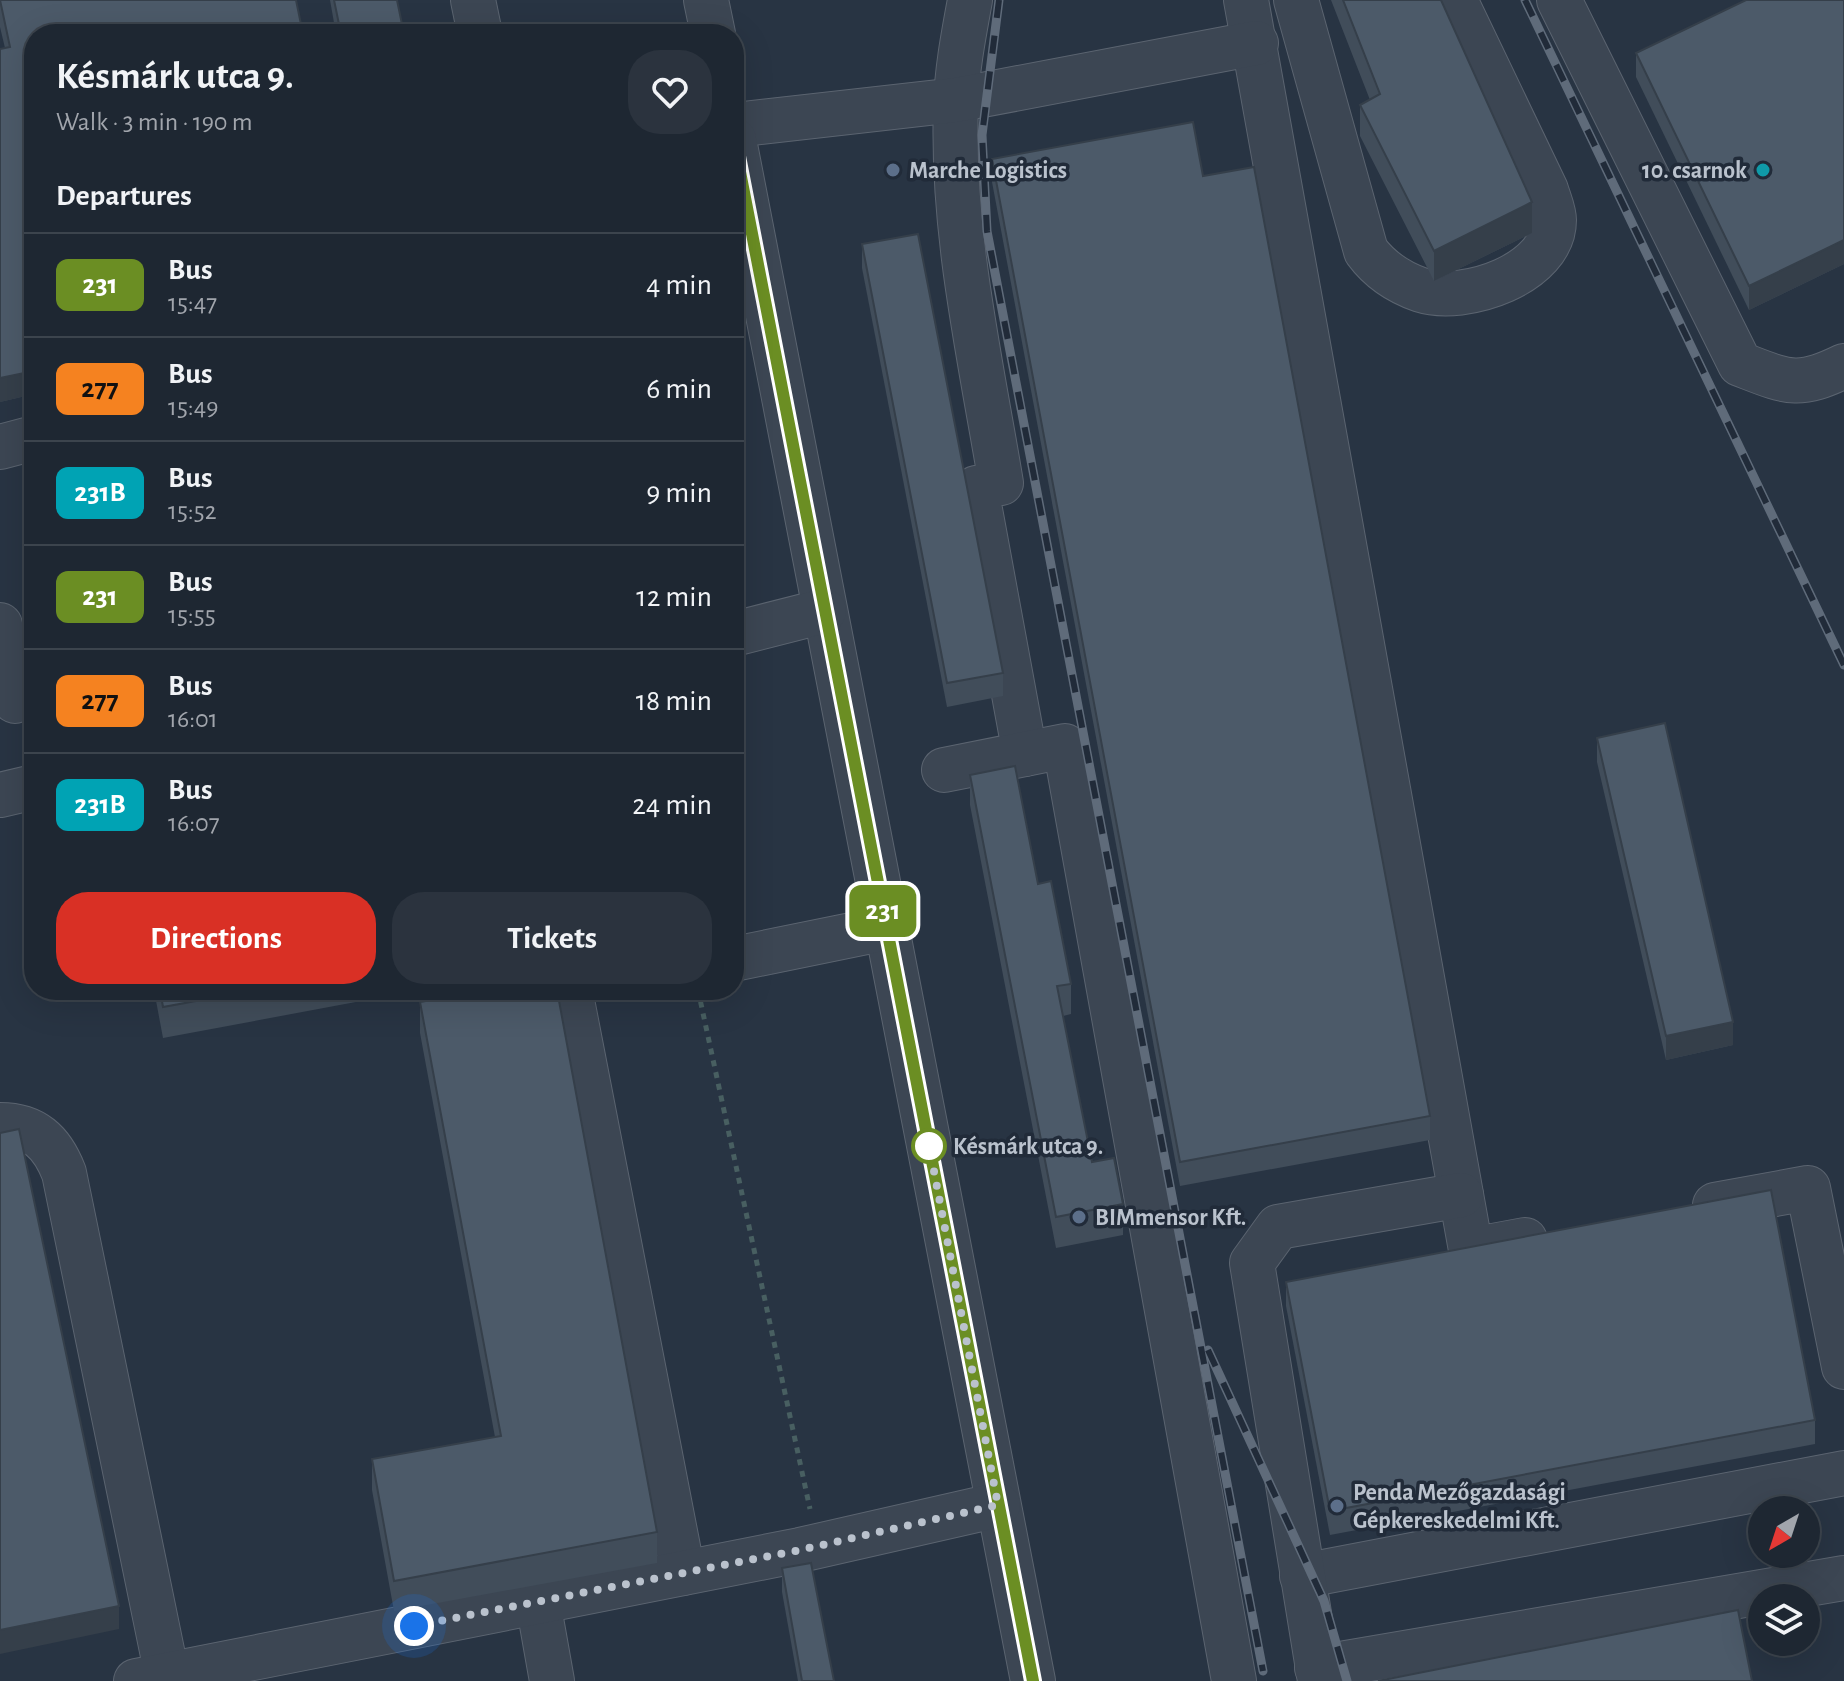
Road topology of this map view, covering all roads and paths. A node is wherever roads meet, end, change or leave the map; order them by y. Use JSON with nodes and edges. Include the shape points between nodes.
{"nodes":[{"id":1,"x":473,"y":0,"type":"edge"},
{"id":2,"x":706,"y":0,"type":"edge"},
{"id":3,"x":970,"y":0,"type":"edge"},
{"id":4,"x":1246,"y":0,"type":"edge"},
{"id":5,"x":1296,"y":0,"type":"edge"},
{"id":6,"x":1455,"y":0,"type":"edge"},
{"id":7,"x":1576,"y":6,"type":"edge"},
{"id":8,"x":478,"y":24,"type":"edge"},
{"id":9,"x":711,"y":24,"type":"edge"},
{"id":10,"x":1256,"y":43,"type":"junction"},
{"id":11,"x":956,"y":100,"type":"junction"},
{"id":12,"x":744,"y":124,"type":"edge"},
{"id":13,"x":744,"y":192,"type":"edge"},
{"id":14,"x":1844,"y":366,"type":"edge"},
{"id":15,"x":24,"y":441,"type":"edge"},
{"id":16,"x":0,"y":447,"type":"edge"},
{"id":17,"x":824,"y":611,"type":"junction"},
{"id":18,"x":0,"y":625,"type":"edge"},
{"id":19,"x":744,"y":631,"type":"edge"},
{"id":20,"x":15,"y":701,"type":"dead end"},
{"id":21,"x":1025,"y":754,"type":"junction"},
{"id":22,"x":944,"y":770,"type":"dead end"},
{"id":23,"x":24,"y":789,"type":"edge"},
{"id":24,"x":0,"y":795,"type":"edge"},
{"id":25,"x":886,"y":928,"type":"junction"},
{"id":26,"x":744,"y":957,"type":"edge"},
{"id":27,"x":572,"y":1000,"type":"edge"},
{"id":28,"x":700,"y":1000,"type":"edge"},
{"id":29,"x":0,"y":1125,"type":"edge"},
{"id":30,"x":1461,"y":1195,"type":"junction"},
{"id":31,"x":1670,"y":1213,"type":"edge"},
{"id":32,"x":1563,"y":1233,"type":"edge"},
{"id":33,"x":1844,"y":1367,"type":"edge"},
{"id":34,"x":1844,"y":1473,"type":"edge"},
{"id":35,"x":998,"y":1505,"type":"junction"},
{"id":36,"x":819,"y":1545,"type":"junction"},
{"id":37,"x":683,"y":1573,"type":"junction"},
{"id":38,"x":1302,"y":1576,"type":"junction"},
{"id":39,"x":1844,"y":1578,"type":"edge"},
{"id":40,"x":538,"y":1602,"type":"junction"},
{"id":41,"x":1318,"y":1674,"type":"edge"},
{"id":42,"x":152,"y":1678,"type":"edge"},
{"id":43,"x":552,"y":1681,"type":"edge"},
{"id":44,"x":1033,"y":1681,"type":"edge"},
{"id":45,"x":1234,"y":1681,"type":"edge"}],
"edges":[{"from":1,"to":8,"type":"street"},
{"from":2,"to":9,"type":"street"},
{"from":3,"to":11,"type":"street"},
{"from":4,"to":10,"type":"street"},
{"from":5,"to":6,"type":"street","via":[[1366,251],[1397,279],[1448,294],[1483,288],[1538,259],[1555,218]]},
{"from":7,"to":14,"type":"street","via":[[1740,364],[1782,380],[1812,381]]},
{"from":10,"to":11,"type":"street"},
{"from":10,"to":30,"type":"street"},
{"from":11,"to":12,"type":"street"},
{"from":11,"to":21,"type":"street","via":[[962,252],[1001,483],[976,488]]},
{"from":13,"to":17,"type":"street"},
{"from":15,"to":16,"type":"street"},
{"from":17,"to":19,"type":"street"},
{"from":17,"to":25,"type":"street"},
{"from":18,"to":20,"type":"street"},
{"from":21,"to":22,"type":"street"},
{"from":21,"to":45,"type":"street","via":[[1065,746]]},
{"from":23,"to":24,"type":"street"},
{"from":25,"to":26,"type":"street"},
{"from":25,"to":35,"type":"street"},
{"from":27,"to":37,"type":"street"},
{"from":28,"to":36,"type":"path"},
{"from":29,"to":42,"type":"street","via":[[17,1125],[45,1139],[64,1173]]},
{"from":30,"to":32,"type":"street","via":[[1471,1250]]},
{"from":30,"to":38,"type":"street","via":[[1278,1227],[1252,1263]]},
{"from":31,"to":33,"type":"street","via":[[1808,1188]]},
{"from":34,"to":38,"type":"street"},
{"from":35,"to":36,"type":"street"},
{"from":35,"to":44,"type":"street"},
{"from":36,"to":37,"type":"street"},
{"from":37,"to":40,"type":"street"},
{"from":38,"to":41,"type":"street"},
{"from":39,"to":41,"type":"street"},
{"from":40,"to":42,"type":"street"},
{"from":40,"to":43,"type":"street"}]}
